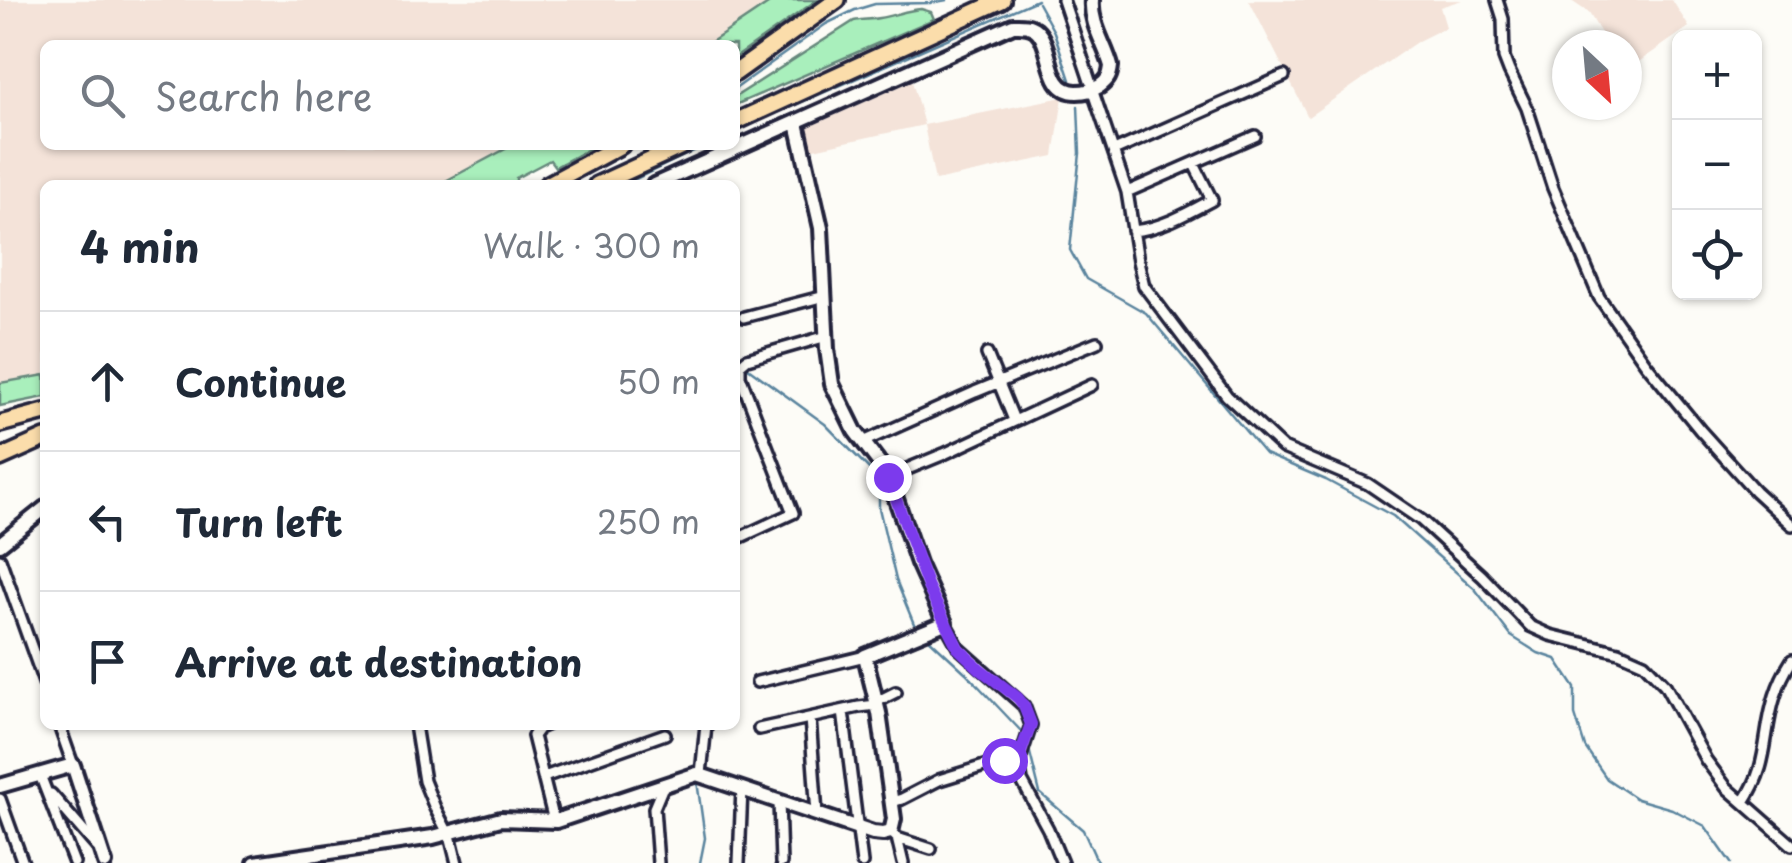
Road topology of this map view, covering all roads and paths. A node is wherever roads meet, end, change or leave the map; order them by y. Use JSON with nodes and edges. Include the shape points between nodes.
{"nodes":[{"id":1,"x":838,"y":0,"type":"edge"},
{"id":2,"x":1002,"y":0,"type":"edge"},
{"id":3,"x":1063,"y":0,"type":"edge"},
{"id":4,"x":1092,"y":0,"type":"edge"},
{"id":5,"x":1497,"y":0,"type":"edge"},
{"id":6,"x":740,"y":69,"type":"edge"},
{"id":7,"x":1284,"y":76,"type":"dead end"},
{"id":8,"x":1091,"y":85,"type":"junction"},
{"id":9,"x":740,"y":120,"type":"edge"},
{"id":10,"x":797,"y":123,"type":"junction"},
{"id":11,"x":1256,"y":136,"type":"dead end"},
{"id":12,"x":740,"y":148,"type":"edge"},
{"id":13,"x":613,"y":150,"type":"edge"},
{"id":14,"x":673,"y":150,"type":"edge"},
{"id":15,"x":735,"y":150,"type":"edge"},
{"id":16,"x":1114,"y":151,"type":"junction"},
{"id":17,"x":1194,"y":164,"type":"junction"},
{"id":18,"x":556,"y":180,"type":"edge"},
{"id":19,"x":608,"y":180,"type":"edge"},
{"id":20,"x":666,"y":180,"type":"edge"},
{"id":21,"x":1128,"y":192,"type":"junction"},
{"id":22,"x":1133,"y":231,"type":"junction"},
{"id":23,"x":825,"y":296,"type":"junction"},
{"id":24,"x":744,"y":317,"type":"dead end"},
{"id":25,"x":827,"y":336,"type":"junction"},
{"id":26,"x":1098,"y":342,"type":"dead end"},
{"id":27,"x":987,"y":354,"type":"dead end"},
{"id":28,"x":998,"y":382,"type":"junction"},
{"id":29,"x":1092,"y":385,"type":"dead end"},
{"id":30,"x":40,"y":413,"type":"edge"},
{"id":31,"x":1014,"y":420,"type":"junction"},
{"id":32,"x":0,"y":424,"type":"edge"},
{"id":33,"x":40,"y":440,"type":"edge"},
{"id":34,"x":863,"y":442,"type":"junction"},
{"id":35,"x":0,"y":458,"type":"edge"},
{"id":36,"x":888,"y":477,"type":"junction"},
{"id":37,"x":40,"y":512,"type":"edge"},
{"id":38,"x":1792,"y":525,"type":"edge"},
{"id":39,"x":741,"y":537,"type":"dead end"},
{"id":40,"x":0,"y":544,"type":"edge"},
{"id":41,"x":0,"y":559,"type":"edge"},
{"id":42,"x":946,"y":624,"type":"junction"},
{"id":43,"x":866,"y":656,"type":"junction"},
{"id":44,"x":1792,"y":660,"type":"edge"},
{"id":45,"x":40,"y":671,"type":"edge"},
{"id":46,"x":757,"y":682,"type":"dead end"},
{"id":47,"x":896,"y":692,"type":"dead end"},
{"id":48,"x":877,"y":704,"type":"junction"},
{"id":49,"x":842,"y":711,"type":"junction"},
{"id":50,"x":810,"y":718,"type":"junction"},
{"id":51,"x":758,"y":729,"type":"dead end"},
{"id":52,"x":61,"y":730,"type":"edge"},
{"id":53,"x":415,"y":730,"type":"edge"},
{"id":54,"x":537,"y":730,"type":"edge"},
{"id":55,"x":705,"y":730,"type":"edge"},
{"id":56,"x":665,"y":734,"type":"dead end"},
{"id":57,"x":1020,"y":755,"type":"junction"},
{"id":58,"x":72,"y":765,"type":"junction"},
{"id":59,"x":701,"y":774,"type":"junction"},
{"id":60,"x":544,"y":777,"type":"junction"},
{"id":61,"x":42,"y":781,"type":"junction"},
{"id":62,"x":664,"y":784,"type":"junction"},
{"id":63,"x":0,"y":786,"type":"edge"},
{"id":64,"x":742,"y":788,"type":"junction"},
{"id":65,"x":0,"y":799,"type":"edge"},
{"id":66,"x":779,"y":800,"type":"junction"},
{"id":67,"x":892,"y":802,"type":"junction"},
{"id":68,"x":1744,"y":802,"type":"junction"},
{"id":69,"x":817,"y":814,"type":"junction"},
{"id":70,"x":554,"y":821,"type":"junction"},
{"id":71,"x":858,"y":828,"type":"junction"},
{"id":72,"x":446,"y":832,"type":"junction"},
{"id":73,"x":894,"y":835,"type":"junction"},
{"id":74,"x":1792,"y":845,"type":"edge"},
{"id":75,"x":930,"y":849,"type":"dead end"},
{"id":76,"x":103,"y":858,"type":"edge"},
{"id":77,"x":23,"y":863,"type":"edge"},
{"id":78,"x":74,"y":863,"type":"edge"},
{"id":79,"x":255,"y":863,"type":"edge"},
{"id":80,"x":457,"y":863,"type":"edge"},
{"id":81,"x":658,"y":863,"type":"edge"},
{"id":82,"x":739,"y":863,"type":"edge"},
{"id":83,"x":781,"y":863,"type":"edge"},
{"id":84,"x":862,"y":863,"type":"edge"},
{"id":85,"x":903,"y":863,"type":"edge"},
{"id":86,"x":1062,"y":863,"type":"edge"}],
"edges":[{"from":1,"to":6,"type":"highway"},
{"from":2,"to":9,"type":"highway"},
{"from":3,"to":8,"type":"street"},
{"from":4,"to":8,"type":"street","via":[[1109,58],[1106,73]]},
{"from":5,"to":38,"type":"street","via":[[1504,58],[1599,297],[1700,430]]},
{"from":7,"to":16,"type":"street"},
{"from":8,"to":10,"type":"street","via":[[1066,84],[1054,75],[1036,30],[1013,25]]},
{"from":8,"to":16,"type":"street"},
{"from":10,"to":12,"type":"street"},
{"from":10,"to":23,"type":"street","via":[[818,212]]},
{"from":11,"to":17,"type":"street"},
{"from":13,"to":18,"type":"highway"},
{"from":14,"to":19,"type":"highway"},
{"from":15,"to":20,"type":"street"},
{"from":16,"to":21,"type":"street"},
{"from":17,"to":21,"type":"street"},
{"from":17,"to":22,"type":"street","via":[[1212,200]]},
{"from":21,"to":22,"type":"street"},
{"from":22,"to":68,"type":"street","via":[[1150,296],[1220,388],[1273,440],[1394,500],[1530,626],[1644,663],[1665,686],[1706,760]]},
{"from":23,"to":24,"type":"street"},
{"from":23,"to":25,"type":"street"},
{"from":25,"to":34,"type":"street","via":[[832,384]]},
{"from":25,"to":39,"type":"street","via":[[740,365],[793,514]]},
{"from":26,"to":28,"type":"street"},
{"from":27,"to":28,"type":"street"},
{"from":28,"to":31,"type":"street"},
{"from":28,"to":34,"type":"street"},
{"from":29,"to":31,"type":"street"},
{"from":30,"to":32,"type":"highway"},
{"from":31,"to":36,"type":"street"},
{"from":33,"to":35,"type":"highway"},
{"from":34,"to":36,"type":"street"},
{"from":36,"to":42,"type":"street"},
{"from":37,"to":40,"type":"street"},
{"from":41,"to":45,"type":"street"},
{"from":42,"to":43,"type":"street"},
{"from":42,"to":57,"type":"street","via":[[958,648],[1024,706],[1031,724]]},
{"from":43,"to":46,"type":"street"},
{"from":43,"to":48,"type":"street"},
{"from":44,"to":68,"type":"street","via":[[1774,698],[1763,764]]},
{"from":47,"to":48,"type":"street"},
{"from":48,"to":49,"type":"street"},
{"from":48,"to":67,"type":"street"},
{"from":49,"to":50,"type":"street"},
{"from":49,"to":71,"type":"street"},
{"from":50,"to":51,"type":"street"},
{"from":50,"to":69,"type":"street"},
{"from":52,"to":58,"type":"street"},
{"from":53,"to":72,"type":"street","via":[[424,781]]},
{"from":54,"to":60,"type":"street"},
{"from":55,"to":59,"type":"street"},
{"from":56,"to":60,"type":"street"},
{"from":57,"to":67,"type":"street"},
{"from":57,"to":86,"type":"street","via":[[1022,781]]},
{"from":58,"to":61,"type":"street"},
{"from":58,"to":76,"type":"street"},
{"from":59,"to":62,"type":"street"},
{"from":59,"to":64,"type":"street"},
{"from":60,"to":70,"type":"street"},
{"from":61,"to":63,"type":"street"},
{"from":61,"to":76,"type":"street"},
{"from":61,"to":78,"type":"street"},
{"from":62,"to":70,"type":"street"},
{"from":62,"to":81,"type":"street","via":[[654,808]]},
{"from":64,"to":66,"type":"street"},
{"from":64,"to":82,"type":"street"},
{"from":65,"to":77,"type":"street"},
{"from":66,"to":69,"type":"street"},
{"from":66,"to":83,"type":"street"},
{"from":67,"to":73,"type":"street"},
{"from":68,"to":74,"type":"street"},
{"from":69,"to":71,"type":"street"},
{"from":70,"to":72,"type":"street","via":[[501,819]]},
{"from":71,"to":73,"type":"street"},
{"from":71,"to":84,"type":"street"},
{"from":72,"to":79,"type":"street"},
{"from":72,"to":80,"type":"street"},
{"from":73,"to":75,"type":"street"},
{"from":73,"to":85,"type":"street"}]}
